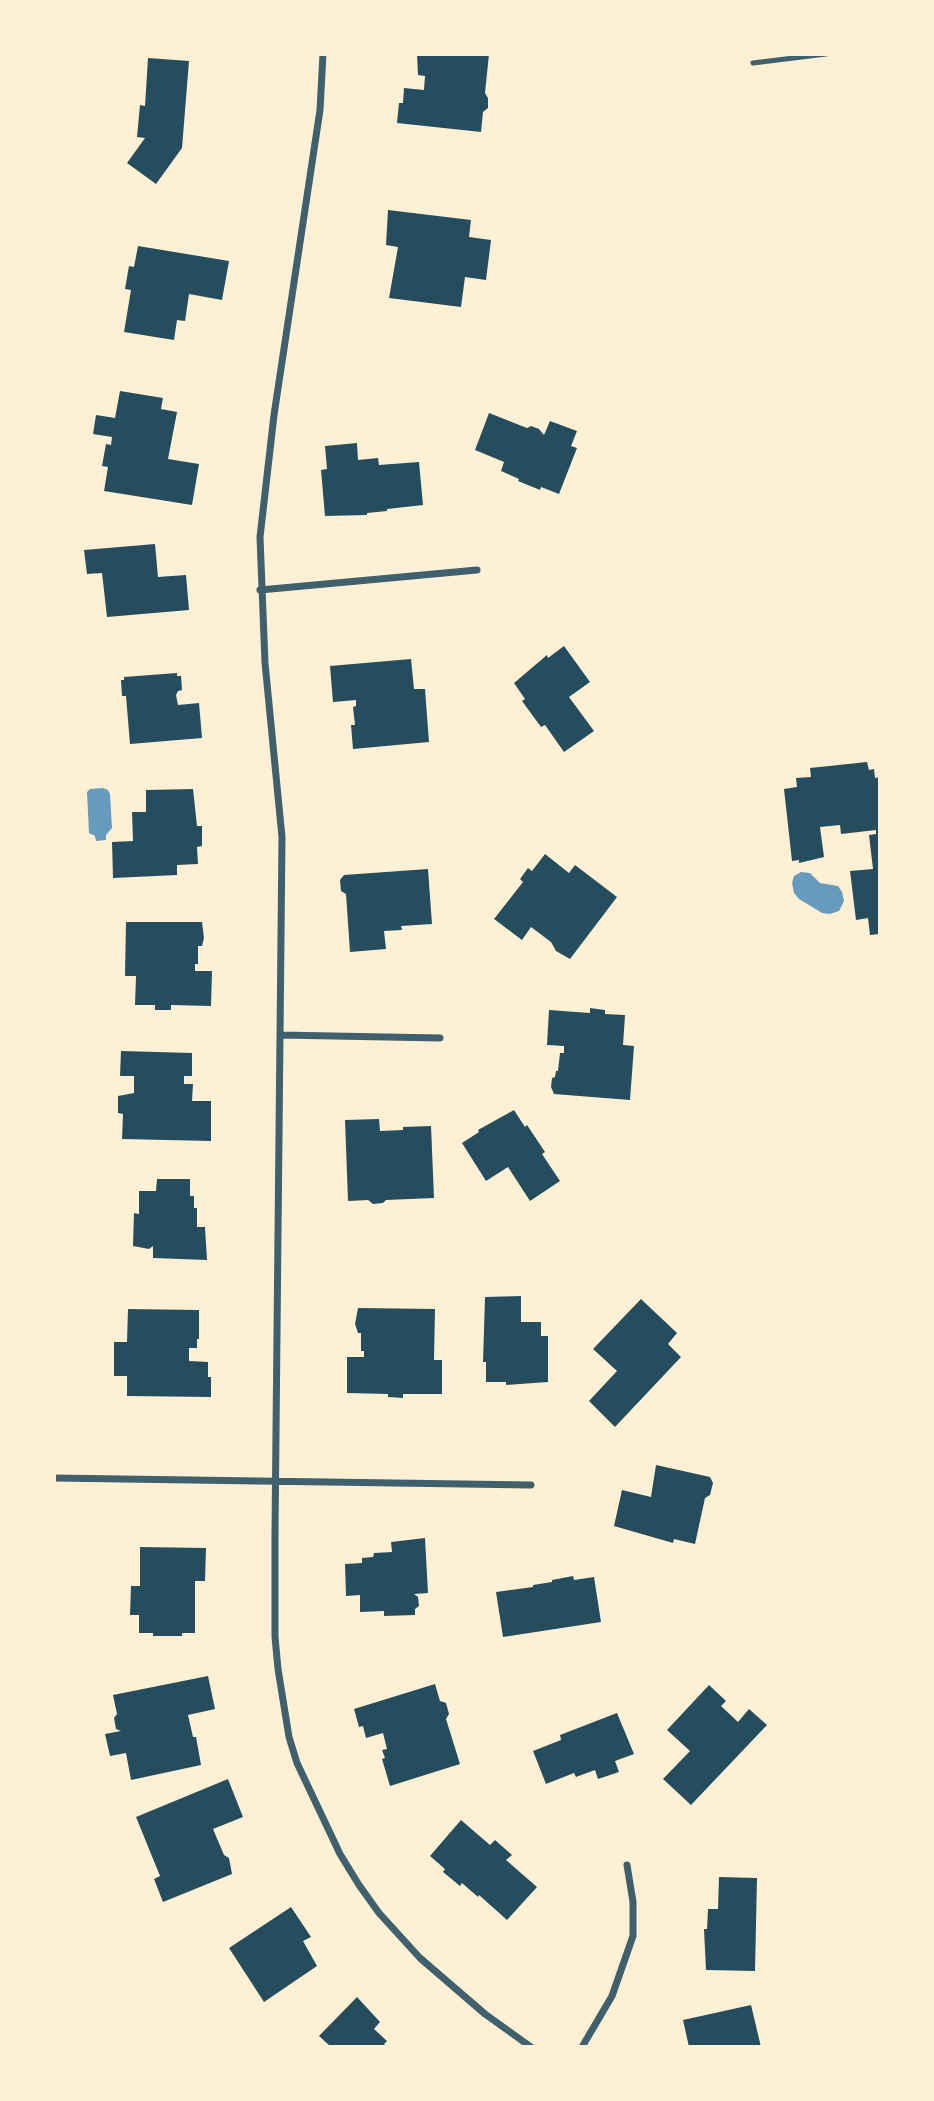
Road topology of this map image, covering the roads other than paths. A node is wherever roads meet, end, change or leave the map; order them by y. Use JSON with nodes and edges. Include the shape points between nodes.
{"nodes":[{"id":1,"x":323,"y":54,"type":"edge"},
{"id":2,"x":826,"y":54,"type":"edge"},
{"id":3,"x":753,"y":63,"type":"dead end"},
{"id":4,"x":477,"y":570,"type":"dead end"},
{"id":5,"x":260,"y":590,"type":"junction"},
{"id":6,"x":280,"y":1035,"type":"junction"},
{"id":7,"x":440,"y":1038,"type":"dead end"},
{"id":8,"x":54,"y":1478,"type":"edge"},
{"id":9,"x":276,"y":1481,"type":"junction"},
{"id":10,"x":531,"y":1485,"type":"dead end"},
{"id":11,"x":627,"y":1865,"type":"dead end"},
{"id":12,"x":531,"y":2047,"type":"edge"},
{"id":13,"x":582,"y":2047,"type":"edge"}],
"edges":[{"from":1,"to":5,"type":"street","via":[[319,122],[264,492]]},
{"from":2,"to":3,"type":"lane"},
{"from":4,"to":5,"type":"street"},
{"from":5,"to":6,"type":"street","via":[[282,837]]},
{"from":6,"to":7,"type":"street"},
{"from":6,"to":9,"type":"street"},
{"from":8,"to":9,"type":"street"},
{"from":9,"to":10,"type":"street"},
{"from":9,"to":12,"type":"street","via":[[278,1669],[289,1737],[310,1792],[359,1885],[397,1935],[461,1995]]},
{"from":11,"to":13,"type":"street","via":[[633,1936],[612,1996]]}]}
